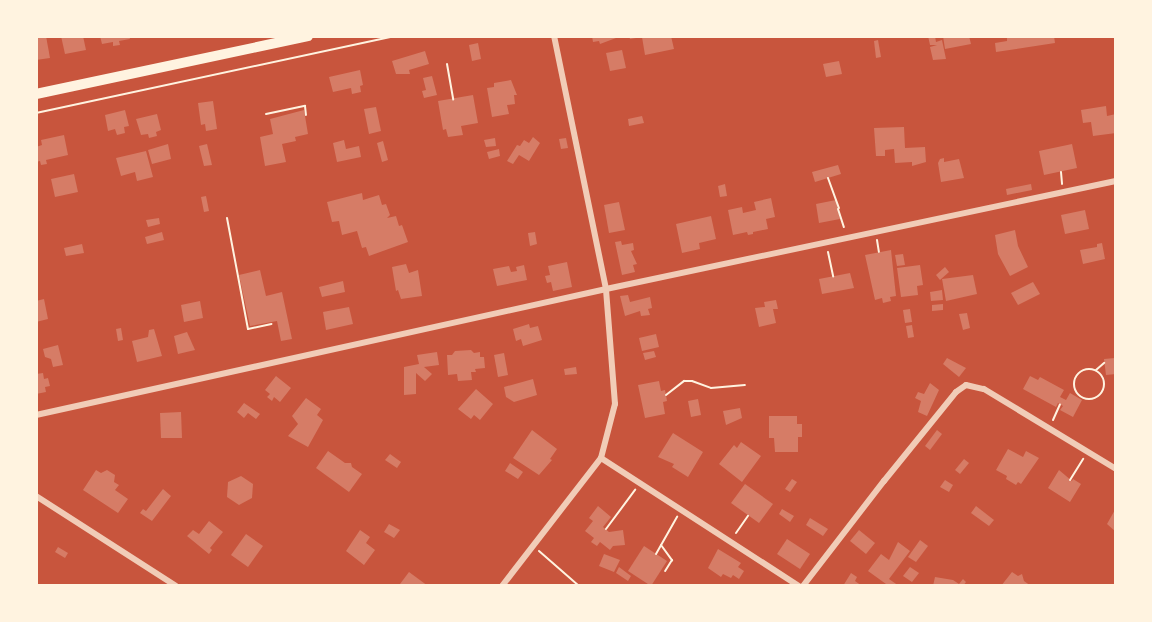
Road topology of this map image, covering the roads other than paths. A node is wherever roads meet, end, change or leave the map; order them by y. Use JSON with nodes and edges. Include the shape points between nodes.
{"nodes":[{"id":1,"x":308,"y":36,"type":"edge"},
{"id":2,"x":554,"y":36,"type":"edge"},
{"id":3,"x":36,"y":94,"type":"edge"},
{"id":4,"x":1116,"y":181,"type":"edge"},
{"id":5,"x":606,"y":289,"type":"junction"},
{"id":6,"x":36,"y":415,"type":"edge"},
{"id":7,"x":601,"y":458,"type":"junction"},
{"id":8,"x":1116,"y":469,"type":"edge"},
{"id":9,"x":36,"y":496,"type":"edge"},
{"id":10,"x":176,"y":586,"type":"edge"},
{"id":11,"x":502,"y":586,"type":"edge"},
{"id":12,"x":801,"y":586,"type":"edge"}],
"edges":[{"from":1,"to":3,"type":"main road"},
{"from":2,"to":5,"type":"street"},
{"from":4,"to":5,"type":"street"},
{"from":5,"to":6,"type":"street"},
{"from":5,"to":7,"type":"street","via":[[615,404]]},
{"from":7,"to":11,"type":"street"},
{"from":7,"to":12,"type":"street"},
{"from":8,"to":12,"type":"street","via":[[984,389],[966,385],[956,392]]},
{"from":9,"to":10,"type":"street"}]}
